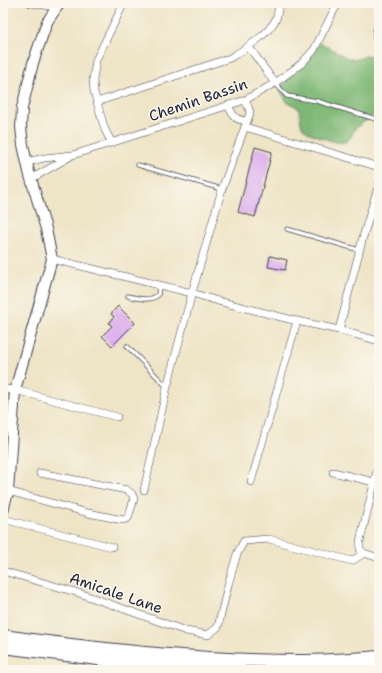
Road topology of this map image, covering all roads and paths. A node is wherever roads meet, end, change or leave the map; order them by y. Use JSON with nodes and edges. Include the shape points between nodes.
{"nodes":[{"id":1,"x":31,"y":3,"type":"edge"},
{"id":2,"x":125,"y":3,"type":"edge"},
{"id":3,"x":279,"y":3,"type":"edge"},
{"id":4,"x":340,"y":3,"type":"edge"},
{"id":5,"x":59,"y":5,"type":"edge"},
{"id":6,"x":379,"y":23,"type":"edge"},
{"id":7,"x":379,"y":43,"type":"edge"},
{"id":8,"x":249,"y":47,"type":"junction"},
{"id":9,"x":275,"y":83,"type":"junction"},
{"id":10,"x":245,"y":100,"type":"junction"},
{"id":11,"x":97,"y":102,"type":"junction"},
{"id":12,"x":228,"y":106,"type":"junction"},
{"id":13,"x":379,"y":120,"type":"edge"},
{"id":14,"x":246,"y":124,"type":"junction"},
{"id":15,"x":112,"y":143,"type":"junction"},
{"id":16,"x":73,"y":155,"type":"junction"},
{"id":17,"x":27,"y":162,"type":"junction"},
{"id":18,"x":138,"y":165,"type":"dead end"},
{"id":19,"x":379,"y":167,"type":"edge"},
{"id":20,"x":31,"y":179,"type":"junction"},
{"id":21,"x":379,"y":184,"type":"edge"},
{"id":22,"x":222,"y":189,"type":"junction"},
{"id":23,"x":287,"y":229,"type":"dead end"},
{"id":24,"x":359,"y":250,"type":"junction"},
{"id":25,"x":52,"y":259,"type":"junction"},
{"id":26,"x":159,"y":285,"type":"junction"},
{"id":27,"x":192,"y":293,"type":"junction"},
{"id":28,"x":128,"y":296,"type":"dead end"},
{"id":29,"x":297,"y":321,"type":"junction"},
{"id":30,"x":339,"y":330,"type":"junction"},
{"id":31,"x":379,"y":341,"type":"edge"},
{"id":32,"x":127,"y":346,"type":"dead end"},
{"id":33,"x":167,"y":387,"type":"junction"},
{"id":34,"x":3,"y":389,"type":"edge"},
{"id":35,"x":15,"y":390,"type":"junction"},
{"id":36,"x":117,"y":417,"type":"dead end"},
{"id":37,"x":379,"y":463,"type":"edge"},
{"id":38,"x":333,"y":472,"type":"dead end"},
{"id":39,"x":40,"y":473,"type":"dead end"},
{"id":40,"x":251,"y":482,"type":"dead end"},
{"id":41,"x":374,"y":482,"type":"junction"},
{"id":42,"x":144,"y":490,"type":"dead end"},
{"id":43,"x":8,"y":491,"type":"junction"},
{"id":44,"x":3,"y":511,"type":"edge"},
{"id":45,"x":3,"y":520,"type":"edge"},
{"id":46,"x":112,"y":547,"type":"dead end"},
{"id":47,"x":364,"y":553,"type":"junction"},
{"id":48,"x":379,"y":558,"type":"edge"},
{"id":49,"x":3,"y":571,"type":"edge"},
{"id":50,"x":3,"y":636,"type":"edge"},
{"id":51,"x":3,"y":647,"type":"edge"},
{"id":52,"x":379,"y":658,"type":"edge"},
{"id":53,"x":379,"y":667,"type":"edge"},
{"id":54,"x":240,"y":670,"type":"edge"},
{"id":55,"x":340,"y":670,"type":"edge"}],
"edges":[{"from":1,"to":5,"type":"street"},
{"from":2,"to":11,"type":"street","via":[[96,60],[93,80]]},
{"from":3,"to":8,"type":"street","via":[[276,18]]},
{"from":4,"to":9,"type":"street","name":"Chemin Bassin","via":[[314,50],[301,64]]},
{"from":5,"to":17,"type":"street","via":[[47,22],[22,108],[21,127]]},
{"from":6,"to":7,"type":"street","via":[[376,34]]},
{"from":8,"to":9,"type":"street"},
{"from":8,"to":11,"type":"street","via":[[230,58]]},
{"from":9,"to":10,"type":"street","name":"Chemin Bassin"},
{"from":9,"to":13,"type":"lane","via":[[287,96],[317,101]]},
{"from":10,"to":12,"type":"street","name":"Chemin Bassin"},
{"from":10,"to":14,"type":"street","via":[[250,113]]},
{"from":11,"to":15,"type":"street","via":[[105,130]]},
{"from":12,"to":14,"type":"street","via":[[236,118]]},
{"from":12,"to":15,"type":"street","name":"Chemin Bassin"},
{"from":14,"to":19,"type":"street"},
{"from":14,"to":22,"type":"street"},
{"from":15,"to":16,"type":"street","name":"Chemin Bassin"},
{"from":16,"to":17,"type":"street"},
{"from":16,"to":20,"type":"street"},
{"from":17,"to":20,"type":"street"},
{"from":18,"to":22,"type":"lane"},
{"from":20,"to":25,"type":"street"},
{"from":21,"to":24,"type":"street"},
{"from":22,"to":27,"type":"street"},
{"from":23,"to":24,"type":"lane"},
{"from":24,"to":30,"type":"street"},
{"from":25,"to":26,"type":"street"},
{"from":25,"to":35,"type":"street"},
{"from":26,"to":27,"type":"street"},
{"from":26,"to":28,"type":"lane","via":[[158,295],[153,299]]},
{"from":27,"to":29,"type":"street"},
{"from":27,"to":33,"type":"street"},
{"from":29,"to":30,"type":"street"},
{"from":29,"to":40,"type":"street"},
{"from":30,"to":31,"type":"street"},
{"from":32,"to":33,"type":"lane"},
{"from":33,"to":42,"type":"street"},
{"from":34,"to":35,"type":"street"},
{"from":35,"to":36,"type":"street"},
{"from":35,"to":43,"type":"street"},
{"from":37,"to":41,"type":"street"},
{"from":38,"to":41,"type":"street"},
{"from":39,"to":43,"type":"street","via":[[127,490],[134,499],[128,518],[123,520],[88,513]]},
{"from":41,"to":47,"type":"street","via":[[360,541],[360,549]]},
{"from":43,"to":44,"type":"street"},
{"from":45,"to":46,"type":"street"},
{"from":47,"to":48,"type":"street"},
{"from":47,"to":49,"type":"street","name":"Amicale Lane","via":[[352,561],[270,539],[244,541],[237,554],[218,627],[208,635],[186,631],[79,593]]},
{"from":50,"to":52,"type":"highway","via":[[135,652],[226,659],[300,661]]},
{"from":51,"to":54,"type":"highway","via":[[114,661]]},
{"from":53,"to":55,"type":"highway"}]}
